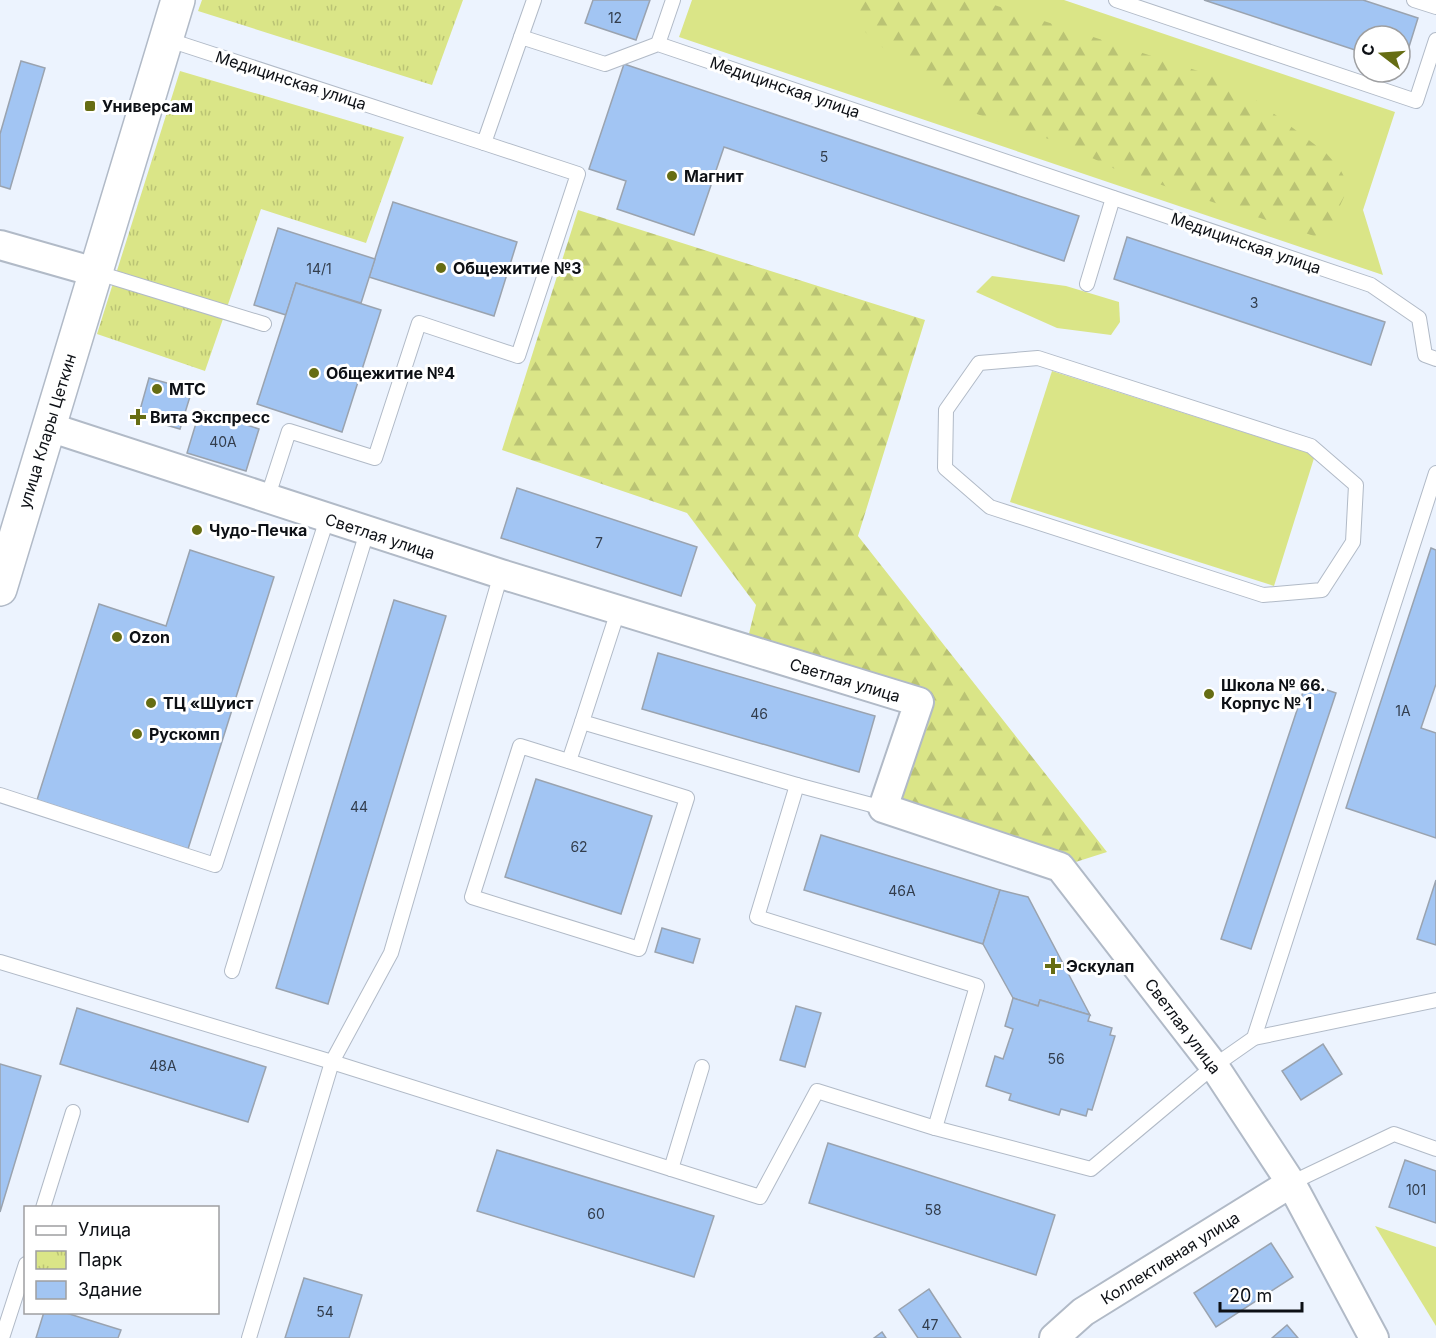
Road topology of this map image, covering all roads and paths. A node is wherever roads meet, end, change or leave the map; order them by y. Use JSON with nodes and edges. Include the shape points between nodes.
{"nodes":[{"id":1,"x":178,"y":0,"type":"edge"},
{"id":2,"x":534,"y":0,"type":"edge"},
{"id":3,"x":673,"y":0,"type":"edge"},
{"id":4,"x":1116,"y":0,"type":"edge"},
{"id":5,"x":1414,"y":0,"type":"edge"},
{"id":6,"x":1436,"y":7,"type":"edge"},
{"id":7,"x":520,"y":37,"type":"junction"},
{"id":8,"x":166,"y":39,"type":"junction"},
{"id":9,"x":1436,"y":40,"type":"edge"},
{"id":10,"x":658,"y":44,"type":"junction"},
{"id":11,"x":484,"y":142,"type":"junction"},
{"id":12,"x":1113,"y":198,"type":"junction"},
{"id":13,"x":0,"y":245,"type":"edge"},
{"id":14,"x":95,"y":272,"type":"junction"},
{"id":15,"x":1087,"y":284,"type":"dead end"},
{"id":16,"x":264,"y":324,"type":"dead end"},
{"id":17,"x":1038,"y":358,"type":"joint"},
{"id":18,"x":1436,"y":358,"type":"edge"},
{"id":19,"x":49,"y":427,"type":"junction"},
{"id":20,"x":1436,"y":473,"type":"edge"},
{"id":21,"x":267,"y":499,"type":"junction"},
{"id":22,"x":1429,"y":517,"type":"edge"},
{"id":23,"x":327,"y":519,"type":"junction"},
{"id":24,"x":367,"y":531,"type":"junction"},
{"id":25,"x":501,"y":574,"type":"junction"},
{"id":26,"x":0,"y":590,"type":"edge"},
{"id":27,"x":618,"y":611,"type":"junction"},
{"id":28,"x":582,"y":722,"type":"junction"},
{"id":29,"x":569,"y":761,"type":"junction"},
{"id":30,"x":797,"y":784,"type":"junction"},
{"id":31,"x":0,"y":795,"type":"edge"},
{"id":32,"x":883,"y":808,"type":"junction"},
{"id":33,"x":0,"y":962,"type":"edge"},
{"id":34,"x":232,"y":971,"type":"dead end"},
{"id":35,"x":1436,"y":1000,"type":"edge"},
{"id":36,"x":1254,"y":1038,"type":"junction"},
{"id":37,"x":332,"y":1062,"type":"junction"},
{"id":38,"x":1214,"y":1066,"type":"junction"},
{"id":39,"x":702,"y":1067,"type":"dead end"},
{"id":40,"x":73,"y":1112,"type":"dead end"},
{"id":41,"x":935,"y":1128,"type":"junction"},
{"id":42,"x":1436,"y":1149,"type":"edge"},
{"id":43,"x":670,"y":1169,"type":"junction"},
{"id":44,"x":1291,"y":1184,"type":"junction"},
{"id":45,"x":44,"y":1206,"type":"edge"},
{"id":46,"x":24,"y":1270,"type":"edge"},
{"id":47,"x":2,"y":1338,"type":"edge"},
{"id":48,"x":249,"y":1338,"type":"edge"},
{"id":49,"x":1054,"y":1338,"type":"edge"},
{"id":50,"x":1374,"y":1338,"type":"edge"}],
"edges":[{"from":1,"to":8,"type":"main road","name":"улица Клары Цеткин"},
{"from":2,"to":7,"type":"lane"},
{"from":3,"to":10,"type":"lane"},
{"from":4,"to":9,"type":"lane","via":[[1416,101]]},
{"from":5,"to":6,"type":"lane"},
{"from":7,"to":10,"type":"lane","via":[[605,64]]},
{"from":7,"to":11,"type":"lane"},
{"from":8,"to":11,"type":"lane","name":"Медицинская улица"},
{"from":8,"to":14,"type":"main road","name":"улица Клары Цеткин"},
{"from":10,"to":12,"type":"lane","name":"Медицинская улица"},
{"from":11,"to":21,"type":"lane","name":"Медицинская улица","via":[[578,174],[518,356],[419,323],[375,458],[288,431]]},
{"from":12,"to":15,"type":"lane"},
{"from":12,"to":18,"type":"lane","name":"Медицинская улица","via":[[1371,285],[1419,318],[1425,355]]},
{"from":13,"to":14,"type":"street"},
{"from":14,"to":16,"type":"lane"},
{"from":14,"to":19,"type":"main road","name":"улица Клары Цеткин"},
{"from":17,"to":17,"type":"lane","via":[[979,363],[946,410],[945,468],[990,507],[1263,595],[1323,590],[1353,542],[1356,485],[1311,446]]},
{"from":19,"to":21,"type":"street","name":"Светлая улица"},
{"from":19,"to":26,"type":"main road","name":"улица Клары Цеткин"},
{"from":20,"to":22,"type":"lane"},
{"from":21,"to":23,"type":"street","name":"Светлая улица"},
{"from":22,"to":36,"type":"lane"},
{"from":23,"to":24,"type":"street","name":"Светлая улица"},
{"from":23,"to":31,"type":"lane","via":[[215,865]]},
{"from":24,"to":25,"type":"street","name":"Светлая улица"},
{"from":24,"to":34,"type":"lane"},
{"from":25,"to":27,"type":"street","name":"Светлая улица"},
{"from":25,"to":37,"type":"lane","via":[[391,953]]},
{"from":27,"to":28,"type":"lane"},
{"from":27,"to":32,"type":"street","name":"Светлая улица","via":[[919,702]]},
{"from":28,"to":29,"type":"lane"},
{"from":28,"to":30,"type":"lane"},
{"from":29,"to":29,"type":"lane","via":[[687,798],[639,949],[472,897],[520,746]]},
{"from":30,"to":32,"type":"lane"},
{"from":30,"to":41,"type":"lane","via":[[757,917],[977,986]]},
{"from":32,"to":38,"type":"street","name":"Светлая улица","via":[[1060,867]]},
{"from":33,"to":37,"type":"lane"},
{"from":35,"to":36,"type":"lane"},
{"from":36,"to":38,"type":"lane"},
{"from":37,"to":43,"type":"lane"},
{"from":37,"to":48,"type":"lane"},
{"from":38,"to":41,"type":"lane","via":[[1091,1168]]},
{"from":38,"to":44,"type":"street","name":"Светлая улица"},
{"from":39,"to":43,"type":"lane"},
{"from":40,"to":45,"type":"lane"},
{"from":41,"to":43,"type":"lane","via":[[817,1091],[760,1197]]},
{"from":42,"to":44,"type":"lane","via":[[1394,1134]]},
{"from":44,"to":49,"type":"street","name":"Коллективная улица","via":[[1083,1312]]},
{"from":44,"to":50,"type":"street","name":"Светлая улица"},
{"from":46,"to":47,"type":"lane"}]}
